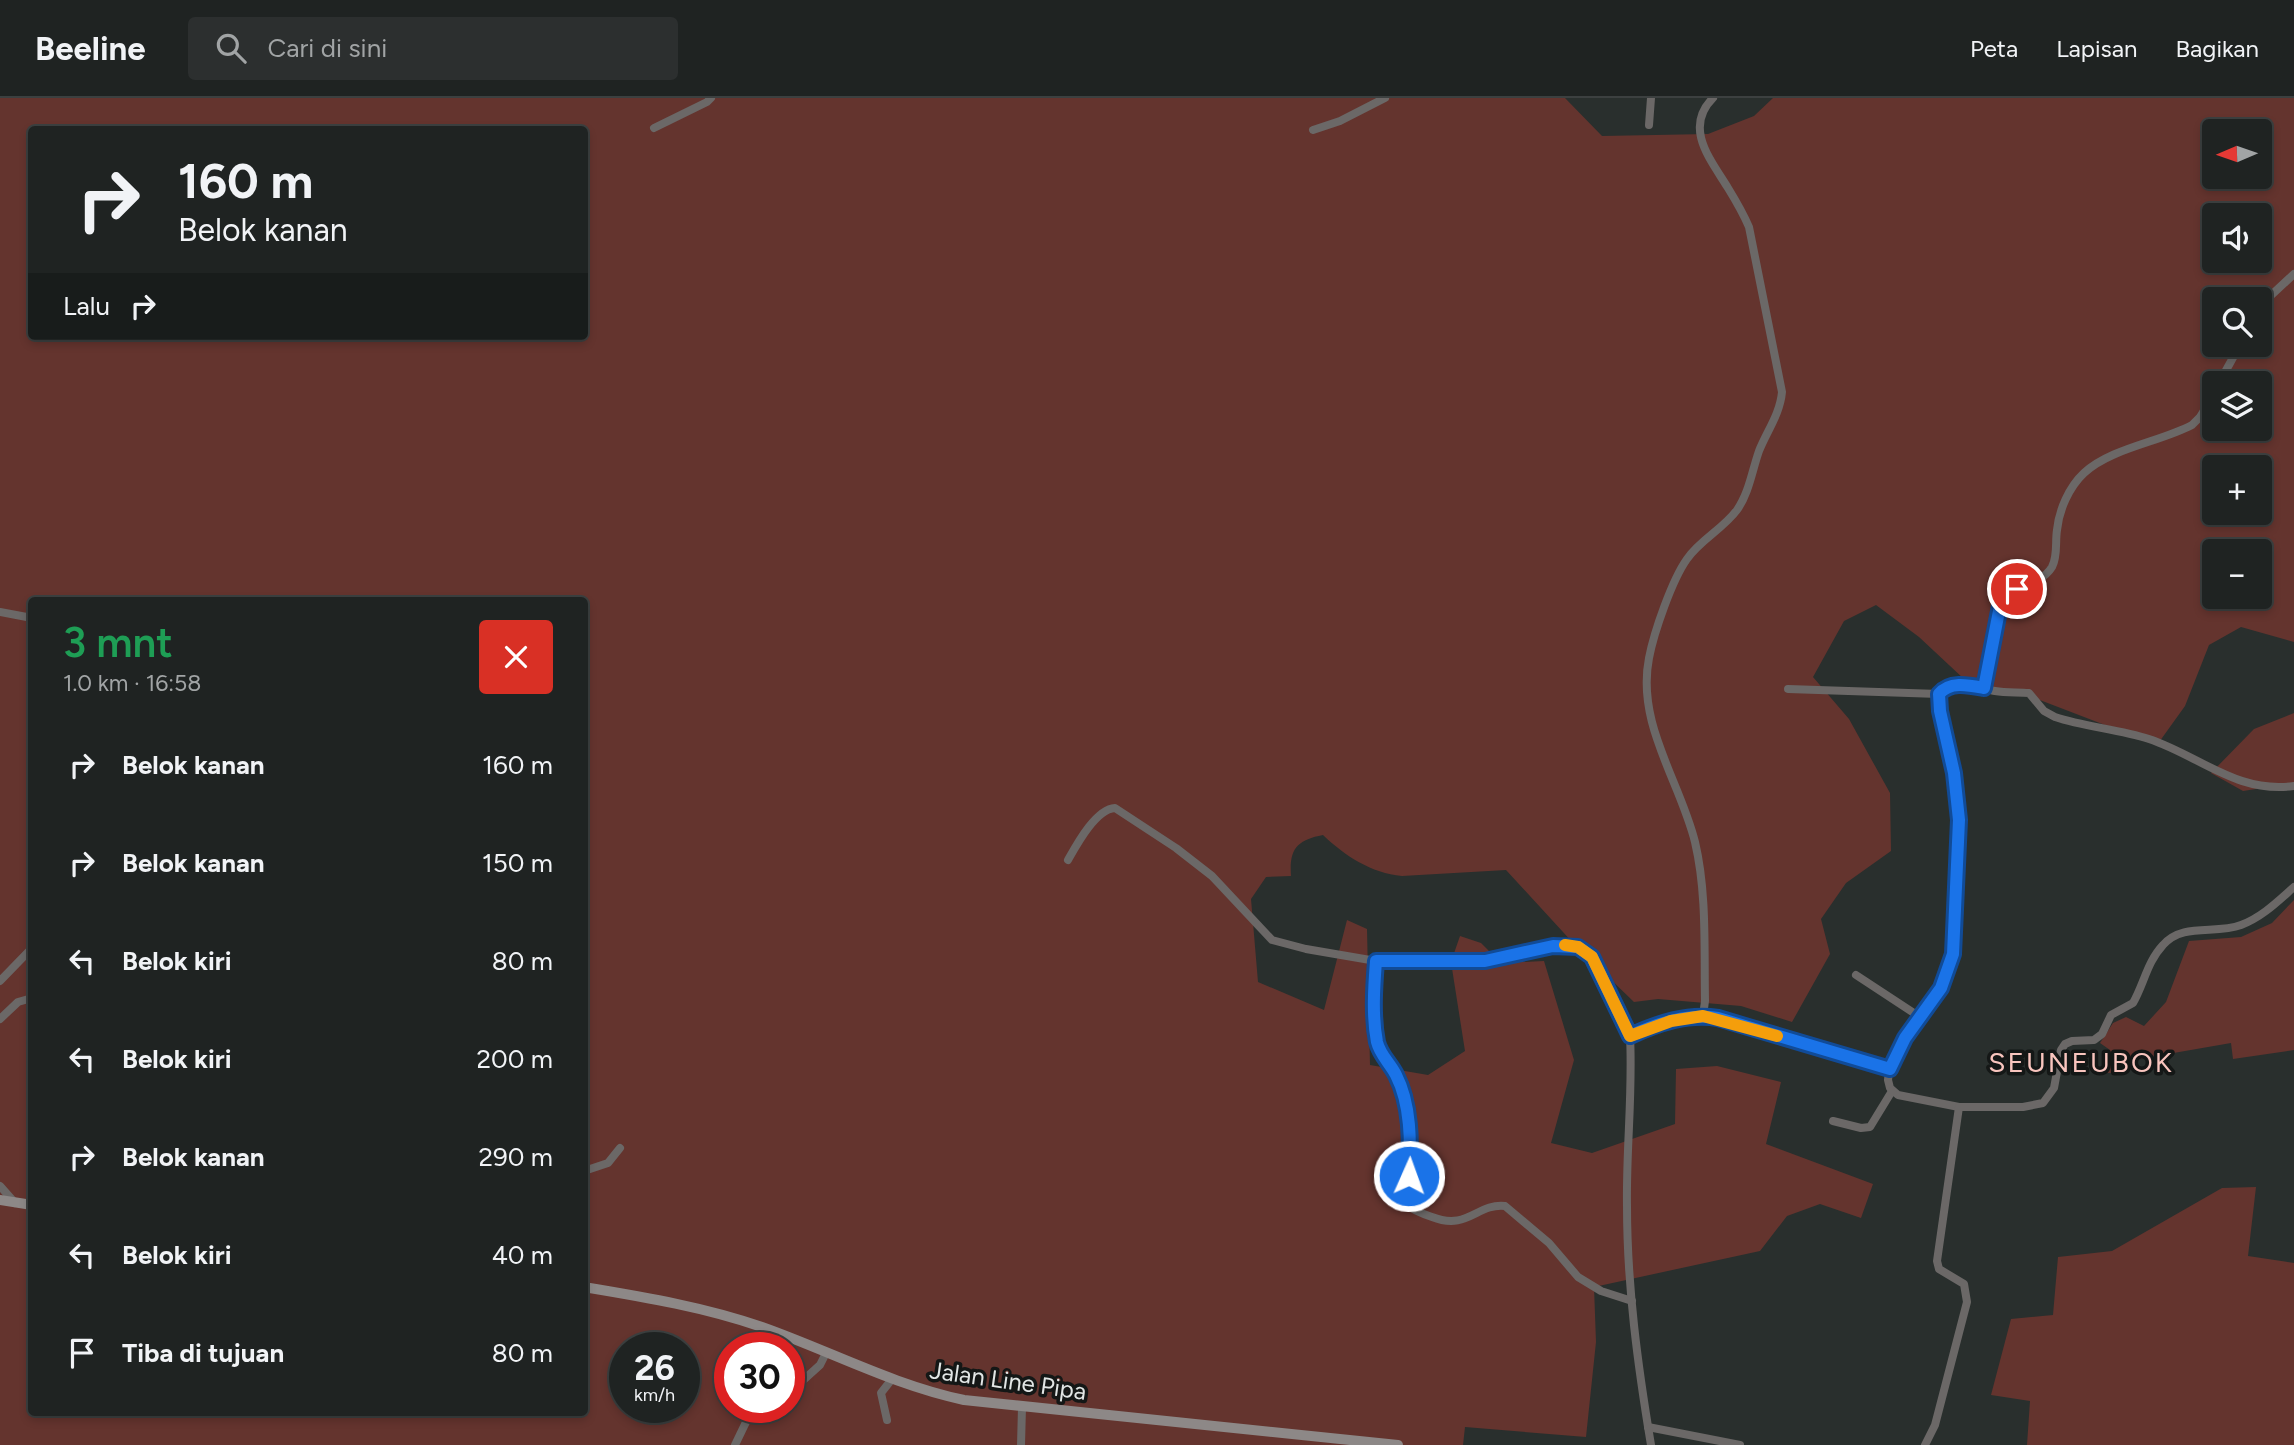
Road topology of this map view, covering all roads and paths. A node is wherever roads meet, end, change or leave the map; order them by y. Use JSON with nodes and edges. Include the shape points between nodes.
{"nodes":[{"id":1,"x":710,"y":98,"type":"edge"},
{"id":2,"x":1385,"y":98,"type":"edge"},
{"id":3,"x":1651,"y":98,"type":"edge"},
{"id":4,"x":1712,"y":98,"type":"edge"},
{"id":5,"x":1649,"y":125,"type":"dead end"},
{"id":6,"x":654,"y":128,"type":"dead end"},
{"id":7,"x":1313,"y":130,"type":"dead end"},
{"id":8,"x":2294,"y":274,"type":"edge"},
{"id":9,"x":2272,"y":294,"type":"edge"},
{"id":10,"x":2202,"y":414,"type":"edge"},
{"id":11,"x":0,"y":612,"type":"edge"},
{"id":12,"x":28,"y":617,"type":"edge"},
{"id":13,"x":1984,"y":688,"type":"junction"},
{"id":14,"x":1788,"y":689,"type":"dead end"},
{"id":15,"x":1939,"y":694,"type":"junction"},
{"id":16,"x":2294,"y":786,"type":"edge"},
{"id":17,"x":1068,"y":860,"type":"dead end"},
{"id":18,"x":2294,"y":887,"type":"edge"},
{"id":19,"x":28,"y":952,"type":"edge"},
{"id":20,"x":1376,"y":961,"type":"junction"},
{"id":21,"x":1856,"y":975,"type":"dead end"},
{"id":22,"x":0,"y":981,"type":"edge"},
{"id":23,"x":28,"y":999,"type":"edge"},
{"id":24,"x":1703,"y":1016,"type":"junction"},
{"id":25,"x":1920,"y":1017,"type":"junction"},
{"id":26,"x":0,"y":1019,"type":"edge"},
{"id":27,"x":1630,"y":1036,"type":"junction"},
{"id":28,"x":1890,"y":1069,"type":"junction"},
{"id":29,"x":1892,"y":1091,"type":"junction"},
{"id":30,"x":1959,"y":1107,"type":"junction"},
{"id":31,"x":1833,"y":1121,"type":"dead end"},
{"id":32,"x":620,"y":1148,"type":"dead end"},
{"id":33,"x":588,"y":1170,"type":"edge"},
{"id":34,"x":0,"y":1186,"type":"edge"},
{"id":35,"x":0,"y":1200,"type":"edge"},
{"id":36,"x":15,"y":1203,"type":"junction"},
{"id":37,"x":28,"y":1205,"type":"edge"},
{"id":38,"x":588,"y":1288,"type":"edge"},
{"id":39,"x":1632,"y":1301,"type":"junction"},
{"id":40,"x":827,"y":1353,"type":"junction"},
{"id":41,"x":805,"y":1378,"type":"edge"},
{"id":42,"x":892,"y":1380,"type":"junction"},
{"id":43,"x":1022,"y":1406,"type":"junction"},
{"id":44,"x":887,"y":1420,"type":"dead end"},
{"id":45,"x":746,"y":1423,"type":"edge"},
{"id":46,"x":1648,"y":1427,"type":"junction"},
{"id":47,"x":1379,"y":1444,"type":"edge"},
{"id":48,"x":735,"y":1445,"type":"edge"},
{"id":49,"x":1021,"y":1445,"type":"edge"},
{"id":50,"x":1398,"y":1445,"type":"edge"},
{"id":51,"x":1651,"y":1445,"type":"edge"},
{"id":52,"x":1740,"y":1445,"type":"edge"},
{"id":53,"x":1925,"y":1445,"type":"edge"}],
"edges":[{"from":1,"to":6,"type":"street"},
{"from":2,"to":7,"type":"street"},
{"from":3,"to":5,"type":"street"},
{"from":4,"to":24,"type":"street","via":[[1700,119],[1702,143],[1749,228],[1782,392],[1746,494],[1729,519],[1683,565],[1648,662],[1655,735],[1686,813],[1699,864]]},
{"from":8,"to":9,"type":"street"},
{"from":10,"to":13,"type":"street","via":[[2192,425],[2106,460],[2078,480],[2058,520],[2052,567],[2002,601]]},
{"from":11,"to":12,"type":"street"},
{"from":13,"to":15,"type":"street","via":[[1954,685]]},
{"from":13,"to":16,"type":"street","via":[[2029,693],[2055,717],[2157,742],[2246,783],[2264,788]]},
{"from":14,"to":15,"type":"street"},
{"from":15,"to":25,"type":"street","via":[[1958,796],[1956,918],[1948,973]]},
{"from":17,"to":20,"type":"street","via":[[1103,810],[1115,808],[1212,876],[1272,940]]},
{"from":18,"to":30,"type":"street","via":[[2261,915],[2239,926],[2183,932],[2165,942],[2133,1003],[2111,1015],[2099,1037],[2065,1044],[2054,1088],[2043,1103]]},
{"from":19,"to":22,"type":"street"},
{"from":20,"to":27,"type":"street","via":[[1485,961],[1553,946],[1578,947],[1592,957]]},
{"from":20,"to":39,"type":"street","via":[[1378,1043],[1401,1085],[1407,1115],[1407,1205],[1450,1222],[1505,1206],[1549,1243],[1578,1277]]},
{"from":21,"to":25,"type":"street"},
{"from":23,"to":26,"type":"street"},
{"from":24,"to":27,"type":"street","via":[[1671,1021]]},
{"from":24,"to":28,"type":"street"},
{"from":25,"to":28,"type":"street"},
{"from":27,"to":39,"type":"street","via":[[1627,1209]]},
{"from":28,"to":29,"type":"street"},
{"from":29,"to":30,"type":"street"},
{"from":29,"to":31,"type":"street","via":[[1870,1127]]},
{"from":30,"to":53,"type":"street","via":[[1937,1261],[1940,1269],[1964,1284],[1967,1302],[1935,1425]]},
{"from":32,"to":33,"type":"street","via":[[608,1163]]},
{"from":34,"to":36,"type":"street"},
{"from":35,"to":36,"type":"main road"},
{"from":36,"to":37,"type":"main road"},
{"from":38,"to":40,"type":"main road","name":"Jalan Line Pipa","via":[[701,1309]]},
{"from":39,"to":46,"type":"street"},
{"from":40,"to":41,"type":"street"},
{"from":40,"to":42,"type":"main road","name":"Jalan Line Pipa"},
{"from":42,"to":43,"type":"main road","name":"Jalan Line Pipa","via":[[964,1400]]},
{"from":42,"to":44,"type":"street","via":[[881,1393]]},
{"from":43,"to":47,"type":"main road","name":"Jalan Line Pipa"},
{"from":43,"to":49,"type":"street"},
{"from":45,"to":48,"type":"street"},
{"from":46,"to":51,"type":"street"},
{"from":46,"to":52,"type":"street"},
{"from":47,"to":50,"type":"main road","name":"Jalan Line Pipa"}]}
